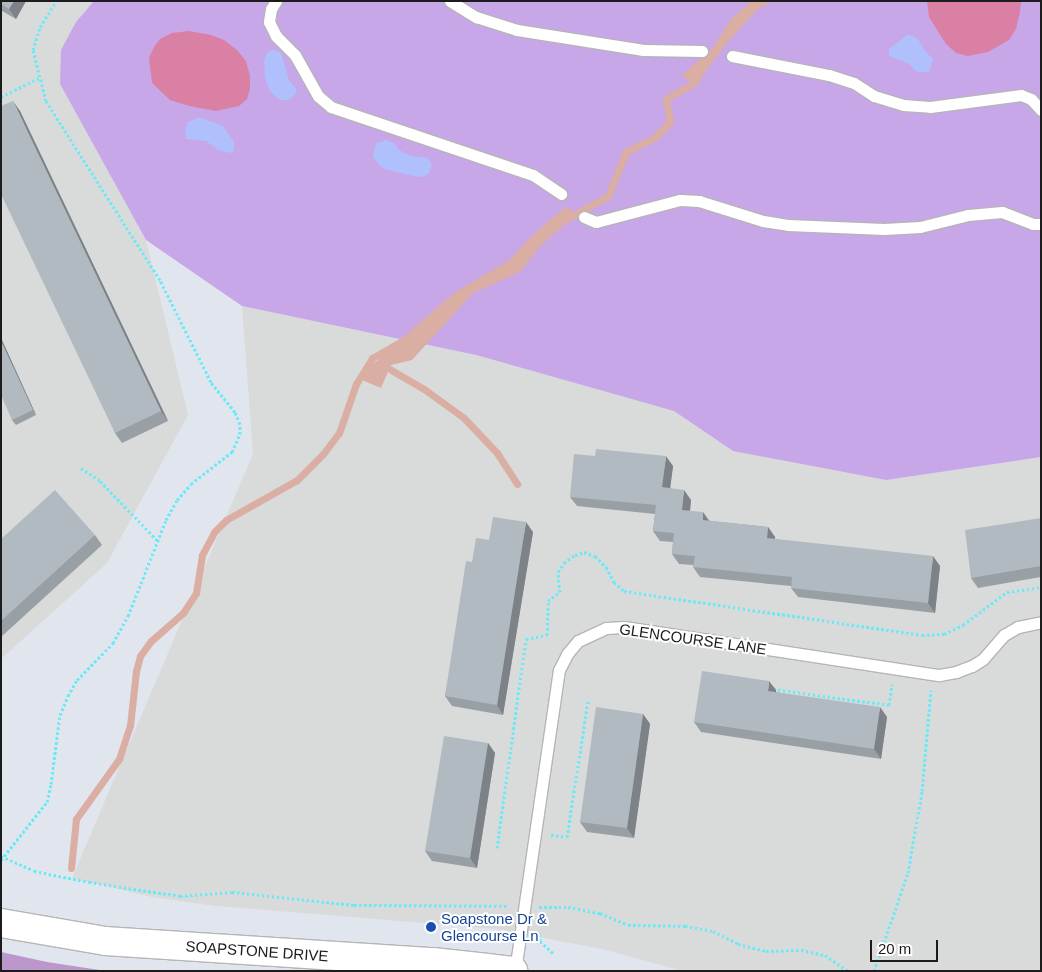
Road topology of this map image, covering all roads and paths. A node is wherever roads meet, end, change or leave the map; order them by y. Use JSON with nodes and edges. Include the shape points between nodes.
{"nodes":[{"id":1,"x":56,"y":1,"type":"edge"},
{"id":2,"x":276,"y":1,"type":"edge"},
{"id":3,"x":450,"y":1,"type":"edge"},
{"id":4,"x":702,"y":51,"type":"dead end"},
{"id":5,"x":732,"y":56,"type":"dead end"},
{"id":6,"x":39,"y":78,"type":"junction"},
{"id":7,"x":1,"y":97,"type":"edge"},
{"id":8,"x":1041,"y":110,"type":"edge"},
{"id":9,"x":562,"y":194,"type":"dead end"},
{"id":10,"x":584,"y":217,"type":"dead end"},
{"id":11,"x":1041,"y":224,"type":"edge"},
{"id":12,"x":81,"y":468,"type":"dead end"},
{"id":13,"x":158,"y":540,"type":"junction"},
{"id":14,"x":1041,"y":622,"type":"edge"},
{"id":15,"x":894,"y":668,"type":"junction"},
{"id":16,"x":932,"y":674,"type":"junction"},
{"id":17,"x":771,"y":688,"type":"edge"},
{"id":18,"x":588,"y":701,"type":"dead end"},
{"id":19,"x":548,"y":844,"type":"dead end"},
{"id":20,"x":2,"y":858,"type":"edge"},
{"id":21,"x":540,"y":898,"type":"dead end"},
{"id":22,"x":524,"y":907,"type":"junction"},
{"id":23,"x":538,"y":907,"type":"junction"},
{"id":24,"x":537,"y":916,"type":"dead end"},
{"id":25,"x":1,"y":923,"type":"edge"},
{"id":26,"x":536,"y":926,"type":"dead end"},
{"id":27,"x":553,"y":953,"type":"dead end"},
{"id":28,"x":514,"y":971,"type":"edge"},
{"id":29,"x":848,"y":971,"type":"edge"},
{"id":30,"x":874,"y":971,"type":"edge"}],
"edges":[{"from":1,"to":6,"type":"path","via":[[40,27],[33,50]]},
{"from":2,"to":9,"type":"lane","via":[[269,22],[276,36],[295,55],[318,96],[331,107],[533,175]]},
{"from":3,"to":4,"type":"lane","via":[[476,17],[517,30],[643,50]]},
{"from":5,"to":8,"type":"lane","via":[[829,75],[854,83],[874,96],[903,105],[930,108],[1021,94]]},
{"from":6,"to":7,"type":"path"},
{"from":6,"to":13,"type":"path","via":[[46,101],[160,280],[211,382],[235,412],[240,424],[240,434],[232,452],[190,484],[177,500]]},
{"from":10,"to":11,"type":"lane","via":[[596,222],[680,200],[700,200],[763,221],[788,225],[884,229],[920,227],[968,215],[1002,212]]},
{"from":12,"to":13,"type":"path","via":[[100,481]]},
{"from":13,"to":20,"type":"path","via":[[138,593],[113,643],[77,680],[68,696],[60,715],[47,802]]},
{"from":14,"to":16,"type":"lane","name":"GLENCOURSE LANE","via":[[1004,634],[983,659],[972,666],[956,672]]},
{"from":15,"to":16,"type":"lane","name":"GLENCOURSE LANE"},
{"from":15,"to":17,"type":"path","via":[[889,705]]},
{"from":15,"to":22,"type":"lane","name":"GLENCOURSE LANE","via":[[624,627],[606,628],[578,641],[559,670]]},
{"from":16,"to":30,"type":"path","via":[[922,791],[908,873]]},
{"from":18,"to":19,"type":"path","via":[[567,837],[550,835]]},
{"from":20,"to":22,"type":"path","via":[[34,871],[180,896],[232,892],[354,904]]},
{"from":21,"to":23,"type":"path"},
{"from":22,"to":23,"type":"path"},
{"from":22,"to":28,"type":"lane","name":"GLENCOURSE LANE"},
{"from":23,"to":24,"type":"path"},
{"from":23,"to":29,"type":"path","via":[[568,907],[600,913],[628,925],[685,926],[713,931],[738,944],[766,951],[801,950],[825,955]]},
{"from":25,"to":28,"type":"street","name":"SOAPSTONE DRIVE","via":[[105,941],[432,962]]},
{"from":26,"to":27,"type":"path","via":[[540,941]]}]}
